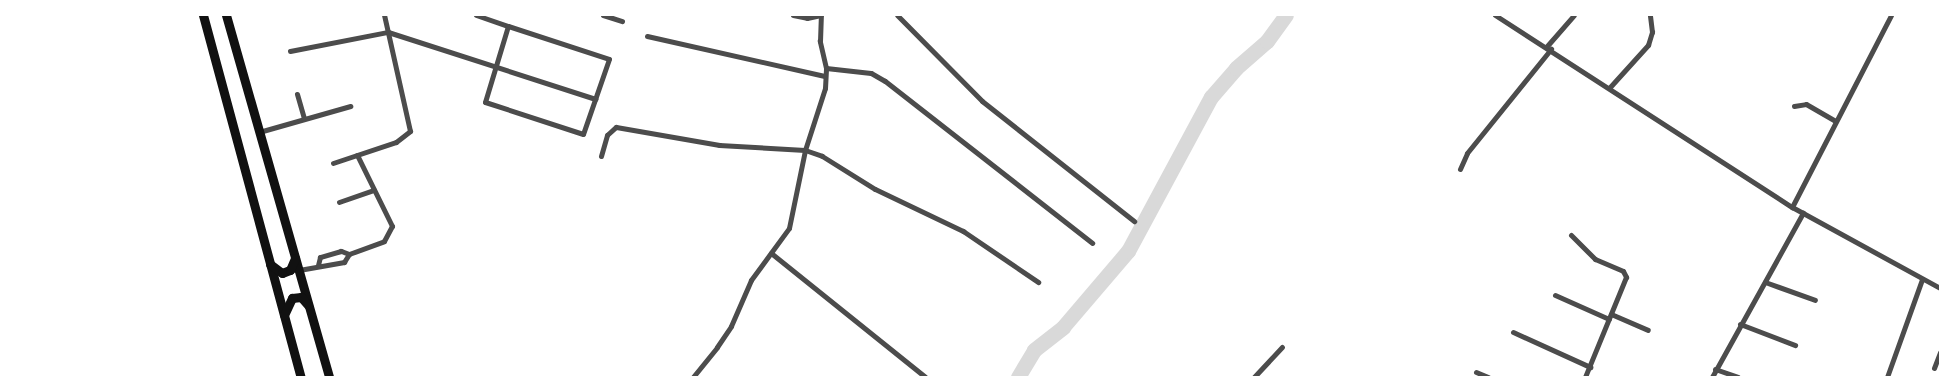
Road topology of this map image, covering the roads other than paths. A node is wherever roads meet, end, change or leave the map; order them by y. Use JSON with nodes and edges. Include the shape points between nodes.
{"nodes":[{"id":1,"x":203,"y":15,"type":"edge"},
{"id":2,"x":226,"y":15,"type":"edge"},
{"id":3,"x":384,"y":15,"type":"edge"},
{"id":4,"x":476,"y":15,"type":"edge"},
{"id":5,"x":603,"y":15,"type":"edge"},
{"id":6,"x":793,"y":15,"type":"edge"},
{"id":7,"x":821,"y":15,"type":"edge"},
{"id":8,"x":897,"y":15,"type":"edge"},
{"id":9,"x":1495,"y":15,"type":"edge"},
{"id":10,"x":1574,"y":15,"type":"edge"},
{"id":11,"x":1650,"y":15,"type":"edge"},
{"id":12,"x":1891,"y":15,"type":"edge"},
{"id":13,"x":614,"y":17,"type":"edge"},
{"id":14,"x":622,"y":22,"type":"dead end"},
{"id":15,"x":508,"y":26,"type":"junction"},
{"id":16,"x":388,"y":32,"type":"junction"},
{"id":17,"x":647,"y":36,"type":"dead end"},
{"id":18,"x":1549,"y":47,"type":"junction"},
{"id":19,"x":290,"y":50,"type":"dead end"},
{"id":20,"x":495,"y":66,"type":"junction"},
{"id":21,"x":826,"y":68,"type":"junction"},
{"id":22,"x":825,"y":76,"type":"junction"},
{"id":23,"x":1610,"y":87,"type":"junction"},
{"id":24,"x":297,"y":94,"type":"dead end"},
{"id":25,"x":595,"y":99,"type":"junction"},
{"id":26,"x":350,"y":106,"type":"dead end"},
{"id":27,"x":1794,"y":106,"type":"dead end"},
{"id":28,"x":304,"y":118,"type":"junction"},
{"id":29,"x":1836,"y":121,"type":"junction"},
{"id":30,"x":259,"y":132,"type":"junction"},
{"id":31,"x":805,"y":150,"type":"junction"},
{"id":32,"x":357,"y":155,"type":"junction"},
{"id":33,"x":601,"y":156,"type":"dead end"},
{"id":34,"x":333,"y":162,"type":"dead end"},
{"id":35,"x":1460,"y":169,"type":"dead end"},
{"id":36,"x":374,"y":190,"type":"junction"},
{"id":37,"x":339,"y":202,"type":"dead end"},
{"id":38,"x":1792,"y":207,"type":"junction"},
{"id":39,"x":1802,"y":213,"type":"junction"},
{"id":40,"x":1134,"y":221,"type":"dead end"},
{"id":41,"x":1571,"y":235,"type":"dead end"},
{"id":42,"x":1092,"y":243,"type":"dead end"},
{"id":43,"x":771,"y":253,"type":"junction"},
{"id":44,"x":349,"y":254,"type":"junction"},
{"id":45,"x":295,"y":258,"type":"junction"},
{"id":46,"x":270,"y":264,"type":"junction"},
{"id":47,"x":318,"y":265,"type":"junction"},
{"id":48,"x":299,"y":270,"type":"junction"},
{"id":49,"x":1922,"y":279,"type":"junction"},
{"id":50,"x":1038,"y":282,"type":"dead end"},
{"id":51,"x":1765,"y":282,"type":"junction"},
{"id":52,"x":1940,"y":288,"type":"edge"},
{"id":53,"x":1554,"y":295,"type":"dead end"},
{"id":54,"x":1815,"y":300,"type":"dead end"},
{"id":55,"x":311,"y":308,"type":"junction"},
{"id":56,"x":284,"y":316,"type":"junction"},
{"id":57,"x":1610,"y":316,"type":"junction"},
{"id":58,"x":1740,"y":324,"type":"junction"},
{"id":59,"x":1648,"y":330,"type":"dead end"},
{"id":60,"x":1513,"y":332,"type":"dead end"},
{"id":61,"x":1794,"y":345,"type":"dead end"},
{"id":62,"x":1282,"y":347,"type":"dead end"},
{"id":63,"x":1940,"y":352,"type":"edge"},
{"id":64,"x":1590,"y":367,"type":"junction"},
{"id":65,"x":1934,"y":368,"type":"dead end"},
{"id":66,"x":1715,"y":369,"type":"junction"},
{"id":67,"x":1476,"y":372,"type":"dead end"},
{"id":68,"x":301,"y":377,"type":"edge"},
{"id":69,"x":329,"y":377,"type":"edge"},
{"id":70,"x":693,"y":377,"type":"edge"},
{"id":71,"x":925,"y":377,"type":"edge"},
{"id":72,"x":1254,"y":377,"type":"edge"},
{"id":73,"x":1488,"y":377,"type":"edge"},
{"id":74,"x":1585,"y":377,"type":"edge"},
{"id":75,"x":1712,"y":377,"type":"edge"},
{"id":76,"x":1738,"y":377,"type":"edge"},
{"id":77,"x":1887,"y":377,"type":"edge"}],
"edges":[{"from":1,"to":46,"type":"main road"},
{"from":2,"to":30,"type":"main road"},
{"from":3,"to":16,"type":"street"},
{"from":4,"to":15,"type":"street"},
{"from":5,"to":13,"type":"street"},
{"from":6,"to":7,"type":"street","via":[[807,18]]},
{"from":7,"to":21,"type":"street","via":[[820,41]]},
{"from":8,"to":40,"type":"street","via":[[982,102]]},
{"from":9,"to":18,"type":"street"},
{"from":10,"to":18,"type":"street"},
{"from":11,"to":23,"type":"street","via":[[1648,23],[1652,32],[1648,45]]},
{"from":12,"to":29,"type":"street"},
{"from":13,"to":14,"type":"street"},
{"from":15,"to":20,"type":"street"},
{"from":15,"to":25,"type":"street","via":[[609,59]]},
{"from":16,"to":19,"type":"street"},
{"from":16,"to":20,"type":"street"},
{"from":16,"to":32,"type":"street","via":[[410,131],[396,142]]},
{"from":17,"to":22,"type":"street"},
{"from":18,"to":23,"type":"street"},
{"from":18,"to":35,"type":"street","via":[[1467,152]]},
{"from":20,"to":25,"type":"street"},
{"from":20,"to":25,"type":"street","via":[[485,102],[583,134]]},
{"from":21,"to":22,"type":"street"},
{"from":21,"to":42,"type":"street","via":[[871,73],[884,80]]},
{"from":22,"to":31,"type":"street","via":[[825,88]]},
{"from":23,"to":38,"type":"street"},
{"from":24,"to":28,"type":"street"},
{"from":26,"to":28,"type":"street"},
{"from":27,"to":29,"type":"street","via":[[1806,104]]},
{"from":28,"to":30,"type":"street"},
{"from":29,"to":38,"type":"street"},
{"from":30,"to":45,"type":"main road"},
{"from":31,"to":33,"type":"street","via":[[719,145],[616,127],[607,135]]},
{"from":31,"to":43,"type":"street","via":[[788,228]]},
{"from":31,"to":50,"type":"street","via":[[822,156],[874,189],[963,231]]},
{"from":32,"to":34,"type":"street"},
{"from":32,"to":36,"type":"street"},
{"from":36,"to":37,"type":"street"},
{"from":36,"to":44,"type":"street","via":[[390,222],[390,236]]},
{"from":38,"to":39,"type":"street"},
{"from":39,"to":49,"type":"street"},
{"from":39,"to":51,"type":"street"},
{"from":41,"to":57,"type":"street","via":[[1595,259],[1623,271],[1626,277]]},
{"from":43,"to":70,"type":"street","via":[[750,280],[731,326]]},
{"from":43,"to":71,"type":"street"},
{"from":44,"to":47,"type":"street","via":[[344,262],[324,268]]},
{"from":44,"to":47,"type":"street","via":[[341,251],[320,257]]},
{"from":45,"to":46,"type":"main road","via":[[290,270],[282,273]]},
{"from":45,"to":48,"type":"main road"},
{"from":46,"to":56,"type":"main road"},
{"from":47,"to":48,"type":"street"},
{"from":48,"to":55,"type":"main road"},
{"from":49,"to":52,"type":"street"},
{"from":49,"to":77,"type":"street"},
{"from":51,"to":54,"type":"street"},
{"from":51,"to":58,"type":"street"},
{"from":53,"to":57,"type":"street"},
{"from":55,"to":56,"type":"main road","via":[[301,298],[292,298]]},
{"from":55,"to":69,"type":"main road"},
{"from":56,"to":68,"type":"main road"},
{"from":57,"to":59,"type":"street"},
{"from":57,"to":64,"type":"street"},
{"from":58,"to":61,"type":"street"},
{"from":58,"to":66,"type":"street"},
{"from":60,"to":64,"type":"street"},
{"from":62,"to":72,"type":"street"},
{"from":63,"to":65,"type":"street"},
{"from":64,"to":74,"type":"street"},
{"from":66,"to":75,"type":"street"},
{"from":66,"to":76,"type":"street"},
{"from":67,"to":73,"type":"street"}]}
